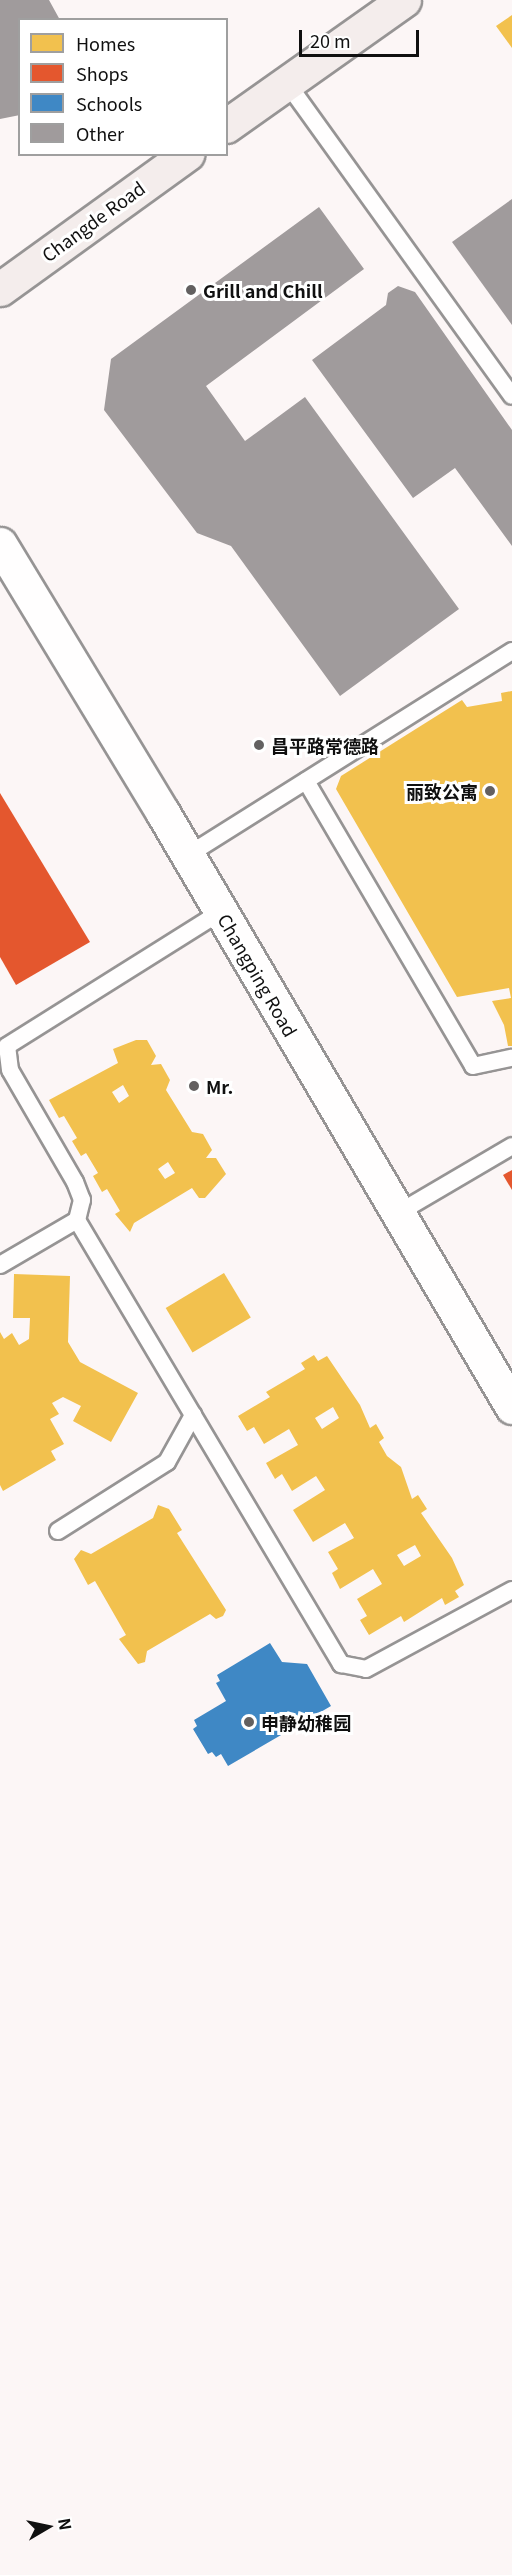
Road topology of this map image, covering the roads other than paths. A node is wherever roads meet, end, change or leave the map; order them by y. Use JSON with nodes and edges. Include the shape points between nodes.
{"nodes":[{"id":1,"x":404,"y":0,"type":"edge"},
{"id":2,"x":287,"y":83,"type":"junction"},
{"id":3,"x":228,"y":125,"type":"edge"},
{"id":4,"x":184,"y":156,"type":"edge"},
{"id":5,"x":0,"y":289,"type":"edge"},
{"id":6,"x":512,"y":396,"type":"edge"},
{"id":7,"x":0,"y":544,"type":"edge"},
{"id":8,"x":512,"y":651,"type":"edge"},
{"id":9,"x":306,"y":781,"type":"junction"},
{"id":10,"x":188,"y":855,"type":"junction"},
{"id":11,"x":221,"y":912,"type":"junction"},
{"id":12,"x":512,"y":1058,"type":"edge"},
{"id":13,"x":512,"y":1146,"type":"edge"},
{"id":14,"x":398,"y":1213,"type":"junction"},
{"id":15,"x":77,"y":1220,"type":"junction"},
{"id":16,"x":0,"y":1265,"type":"edge"},
{"id":17,"x":512,"y":1407,"type":"edge"},
{"id":18,"x":194,"y":1415,"type":"junction"},
{"id":19,"x":58,"y":1531,"type":"dead end"},
{"id":20,"x":512,"y":1590,"type":"edge"}],
"edges":[{"from":1,"to":2,"type":"main road"},
{"from":2,"to":3,"type":"main road"},
{"from":2,"to":6,"type":"lane"},
{"from":4,"to":5,"type":"main road","name":"Changde Road"},
{"from":7,"to":10,"type":"street","name":"Changping Road"},
{"from":8,"to":9,"type":"lane"},
{"from":9,"to":10,"type":"lane"},
{"from":9,"to":12,"type":"lane","via":[[472,1066]]},
{"from":10,"to":11,"type":"street","name":"Changping Road"},
{"from":11,"to":14,"type":"street","name":"Changping Road"},
{"from":11,"to":15,"type":"lane","via":[[7,1046],[10,1070],[75,1182],[82,1200]]},
{"from":13,"to":14,"type":"lane"},
{"from":14,"to":17,"type":"street","name":"Changping Road"},
{"from":15,"to":16,"type":"lane"},
{"from":15,"to":18,"type":"lane"},
{"from":18,"to":19,"type":"lane","via":[[167,1462]]},
{"from":18,"to":20,"type":"lane","via":[[341,1664],[366,1669]]}]}
